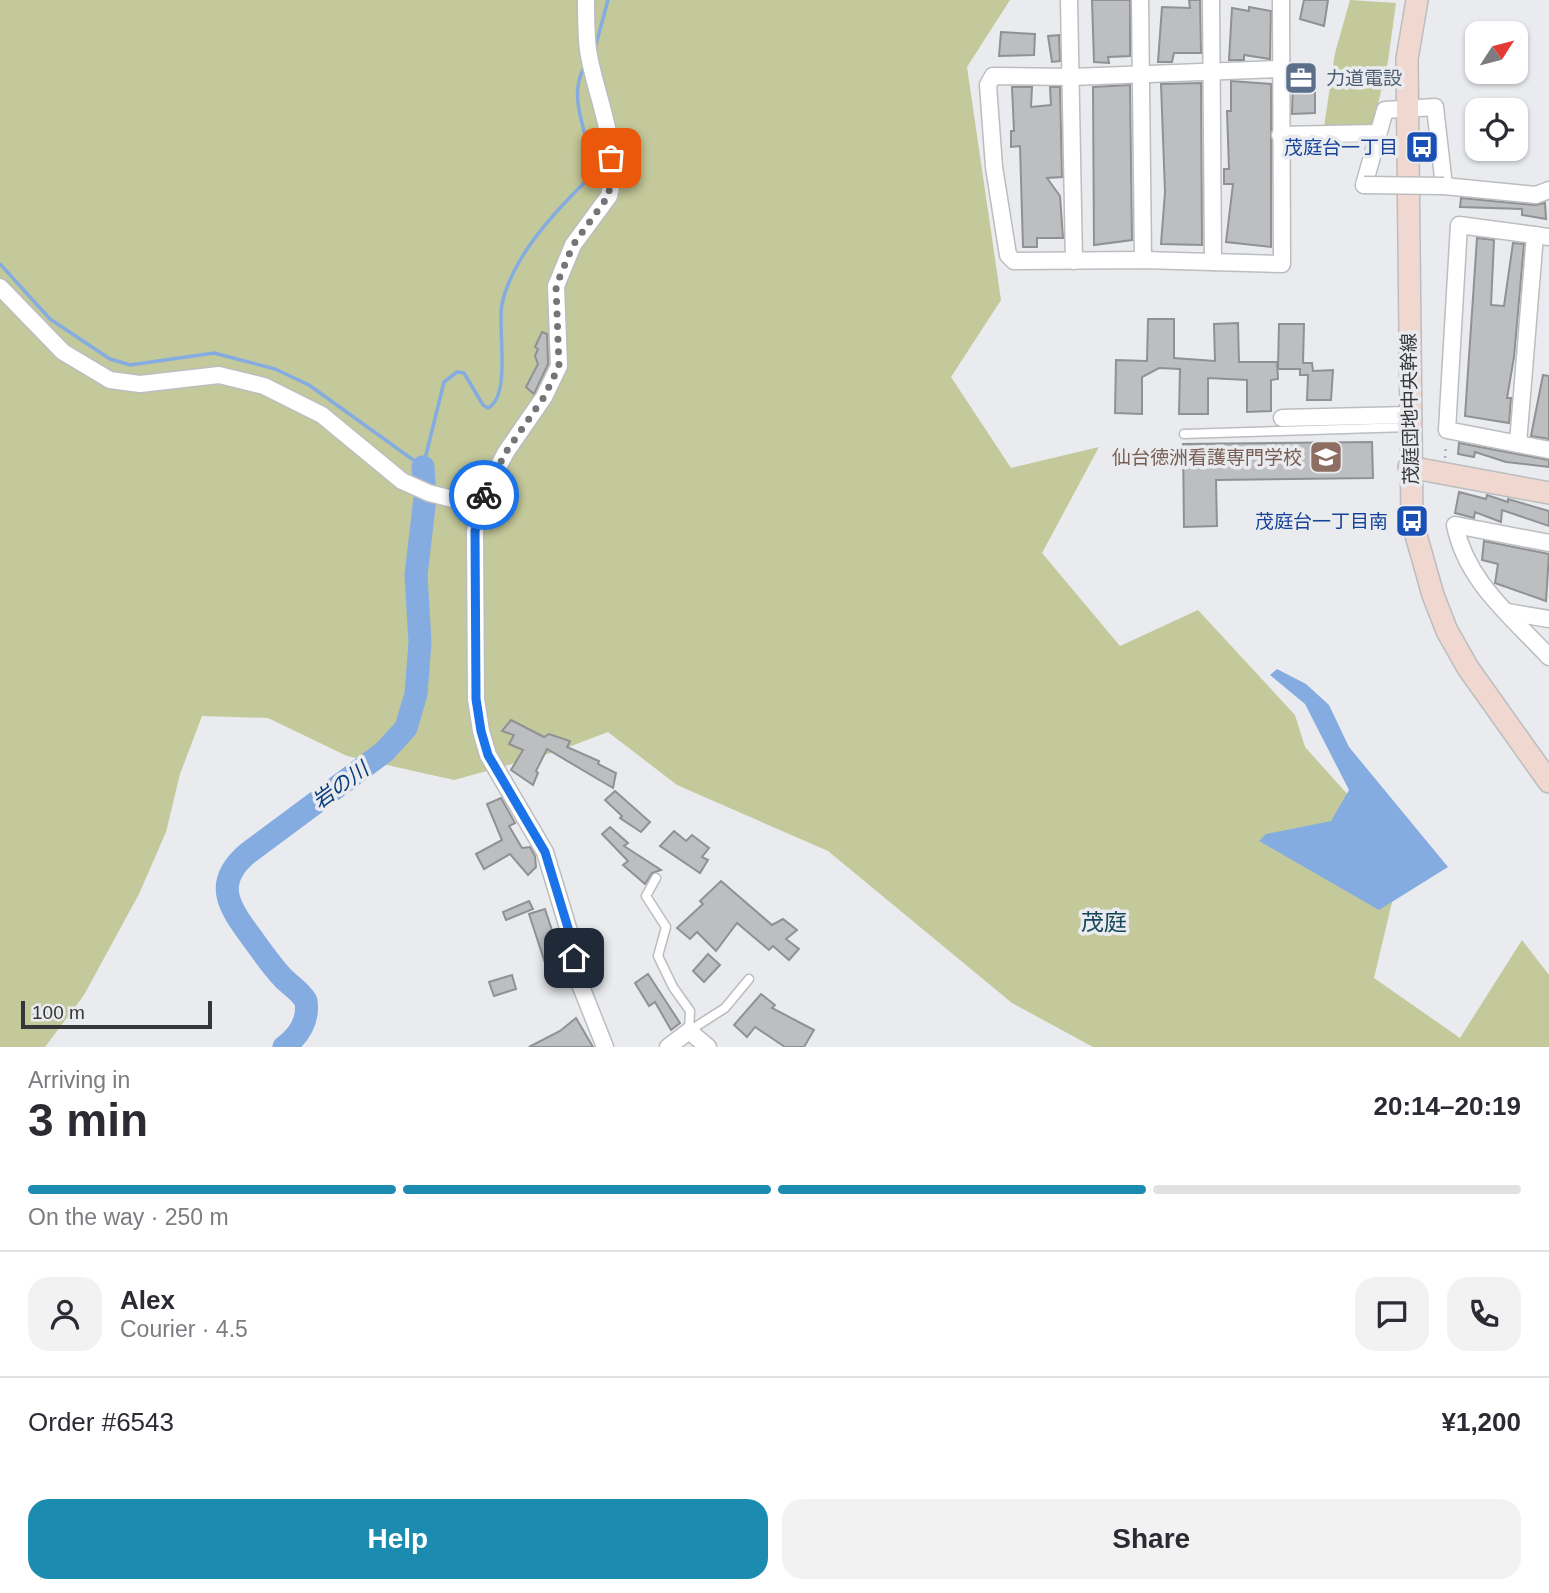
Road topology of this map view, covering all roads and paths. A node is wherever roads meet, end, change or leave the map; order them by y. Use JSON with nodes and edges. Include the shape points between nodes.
{"nodes":[{"id":1,"x":586,"y":0,"type":"edge"},
{"id":2,"x":1069,"y":0,"type":"edge"},
{"id":3,"x":1140,"y":0,"type":"edge"},
{"id":4,"x":1210,"y":0,"type":"edge"},
{"id":5,"x":1281,"y":0,"type":"edge"},
{"id":6,"x":1417,"y":0,"type":"edge"},
{"id":7,"x":1279,"y":69,"type":"junction"},
{"id":8,"x":1212,"y":70,"type":"junction"},
{"id":9,"x":1142,"y":75,"type":"junction"},
{"id":10,"x":1072,"y":77,"type":"junction"},
{"id":11,"x":1409,"y":108,"type":"junction"},
{"id":12,"x":1378,"y":132,"type":"junction"},
{"id":13,"x":1280,"y":135,"type":"junction"},
{"id":14,"x":1444,"y":186,"type":"junction"},
{"id":15,"x":1549,"y":190,"type":"edge"},
{"id":16,"x":1542,"y":236,"type":"edge"},
{"id":17,"x":1143,"y":260,"type":"junction"},
{"id":18,"x":1074,"y":261,"type":"junction"},
{"id":19,"x":1213,"y":262,"type":"junction"},
{"id":20,"x":0,"y":286,"type":"edge"},
{"id":21,"x":1282,"y":418,"type":"dead end"},
{"id":22,"x":1409,"y":421,"type":"junction"},
{"id":23,"x":1447,"y":430,"type":"junction"},
{"id":24,"x":1184,"y":434,"type":"dead end"},
{"id":25,"x":1518,"y":443,"type":"junction"},
{"id":26,"x":1549,"y":450,"type":"edge"},
{"id":27,"x":1409,"y":467,"type":"junction"},
{"id":28,"x":1444,"y":474,"type":"junction"},
{"id":29,"x":1549,"y":493,"type":"edge"},
{"id":30,"x":480,"y":506,"type":"junction"},
{"id":31,"x":1549,"y":543,"type":"edge"},
{"id":32,"x":1507,"y":612,"type":"junction"},
{"id":33,"x":1549,"y":618,"type":"edge"},
{"id":34,"x":1549,"y":657,"type":"edge"},
{"id":35,"x":1549,"y":782,"type":"edge"},
{"id":36,"x":656,"y":878,"type":"dead end"},
{"id":37,"x":749,"y":979,"type":"dead end"},
{"id":38,"x":689,"y":1031,"type":"junction"},
{"id":39,"x":605,"y":1047,"type":"edge"},
{"id":40,"x":668,"y":1047,"type":"edge"},
{"id":41,"x":708,"y":1047,"type":"edge"}],
"edges":[{"from":1,"to":30,"type":"street","via":[[587,37],[611,158],[612,186],[573,245],[556,286],[559,366],[506,452]]},
{"from":2,"to":10,"type":"street"},
{"from":3,"to":9,"type":"street"},
{"from":4,"to":8,"type":"street"},
{"from":5,"to":7,"type":"street"},
{"from":6,"to":11,"type":"street","name":"茂庭団地中央幹線","via":[[1407,59]]},
{"from":7,"to":8,"type":"street"},
{"from":7,"to":13,"type":"street"},
{"from":8,"to":9,"type":"street"},
{"from":8,"to":19,"type":"street"},
{"from":9,"to":10,"type":"street"},
{"from":9,"to":17,"type":"street"},
{"from":10,"to":18,"type":"street"},
{"from":10,"to":18,"type":"street","via":[[993,76],[988,85],[994,167],[1008,255],[1014,261]]},
{"from":11,"to":12,"type":"street","via":[[1384,110]]},
{"from":11,"to":14,"type":"street","via":[[1435,107]]},
{"from":11,"to":22,"type":"street","name":"茂庭団地中央幹線"},
{"from":12,"to":13,"type":"street"},
{"from":12,"to":14,"type":"street","bridge":true,"via":[[1364,185]]},
{"from":13,"to":19,"type":"street","via":[[1282,264]]},
{"from":14,"to":15,"type":"street","via":[[1536,195]]},
{"from":16,"to":23,"type":"street","via":[[1459,225]]},
{"from":16,"to":25,"type":"street"},
{"from":17,"to":18,"type":"street"},
{"from":17,"to":19,"type":"street"},
{"from":20,"to":30,"type":"street","via":[[64,352],[100,375],[140,384],[219,375],[264,386],[321,415],[385,469],[414,487]]},
{"from":21,"to":22,"type":"street"},
{"from":22,"to":24,"type":"lane"},
{"from":22,"to":27,"type":"street","name":"茂庭団地中央幹線"},
{"from":23,"to":25,"type":"street"},
{"from":23,"to":28,"type":"path"},
{"from":25,"to":26,"type":"street"},
{"from":27,"to":28,"type":"street"},
{"from":27,"to":35,"type":"street","name":"茂庭団地中央幹線","via":[[1412,521],[1447,631]]},
{"from":28,"to":29,"type":"street"},
{"from":30,"to":39,"type":"street","via":[[475,531],[475,626],[481,731],[488,755],[545,852],[572,941],[576,974]]},
{"from":31,"to":32,"type":"street","via":[[1455,525],[1470,569]]},
{"from":32,"to":33,"type":"street"},
{"from":32,"to":34,"type":"street"},
{"from":36,"to":38,"type":"lane","via":[[646,897],[666,927],[658,956],[690,1011]]},
{"from":37,"to":38,"type":"lane","via":[[725,1008]]},
{"from":38,"to":40,"type":"street"},
{"from":38,"to":41,"type":"street"}]}
